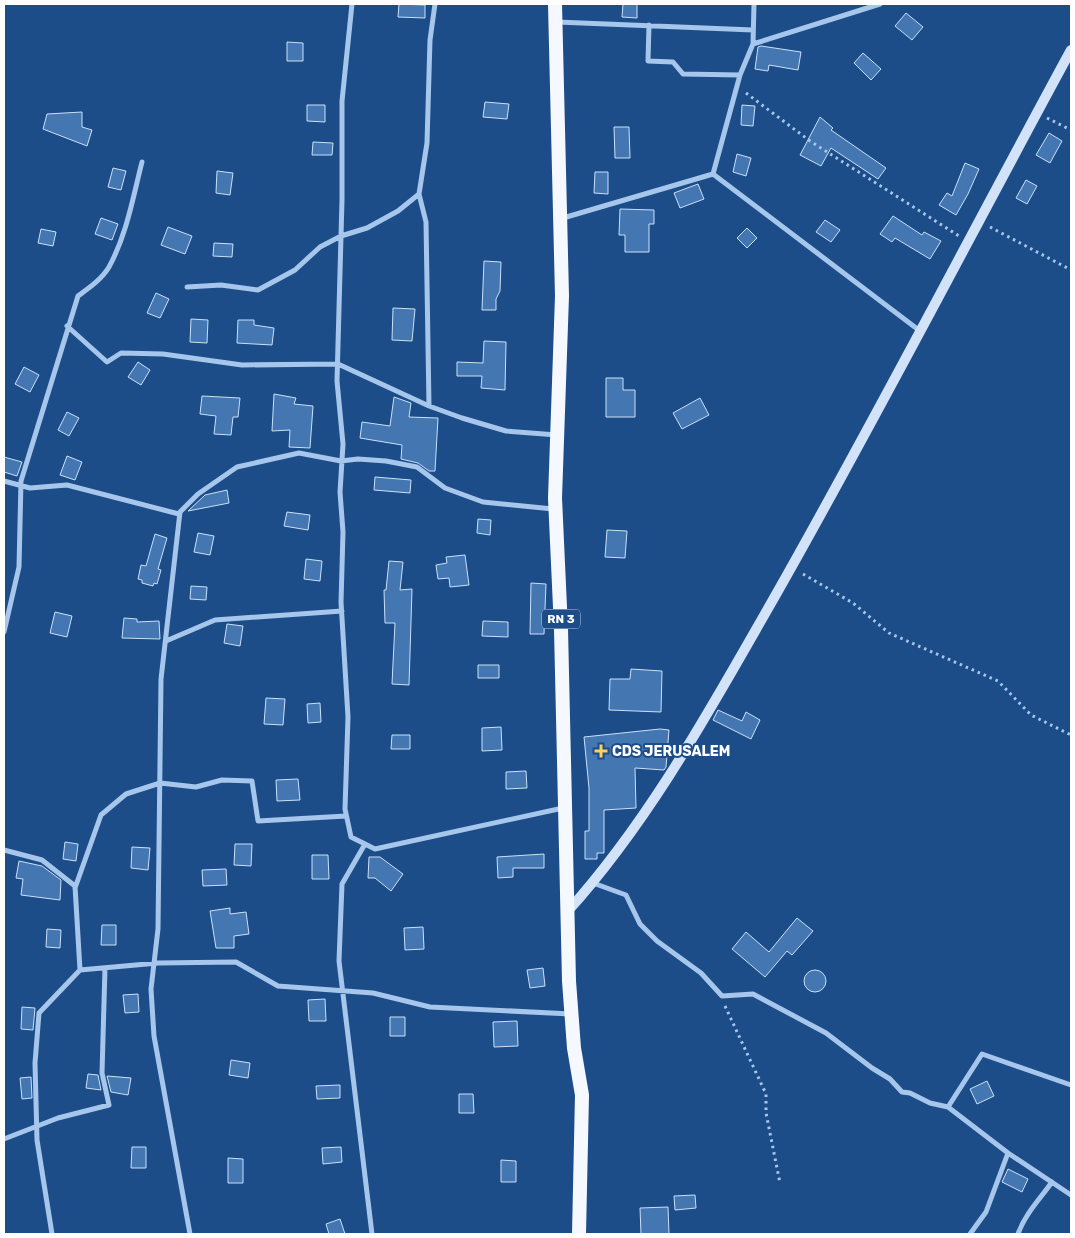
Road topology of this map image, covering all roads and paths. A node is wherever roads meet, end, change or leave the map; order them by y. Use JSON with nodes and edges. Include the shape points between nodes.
{"nodes":[{"id":1,"x":352,"y":4,"type":"edge"},
{"id":2,"x":435,"y":4,"type":"edge"},
{"id":3,"x":556,"y":4,"type":"edge"},
{"id":4,"x":754,"y":4,"type":"edge"},
{"id":5,"x":880,"y":4,"type":"edge"},
{"id":6,"x":556,"y":22,"type":"junction"},
{"id":7,"x":649,"y":25,"type":"junction"},
{"id":8,"x":754,"y":30,"type":"junction"},
{"id":9,"x":753,"y":44,"type":"junction"},
{"id":10,"x":1071,"y":50,"type":"edge"},
{"id":11,"x":740,"y":75,"type":"junction"},
{"id":12,"x":737,"y":86,"type":"junction"},
{"id":13,"x":1037,"y":113,"type":"junction"},
{"id":14,"x":1071,"y":130,"type":"edge"},
{"id":15,"x":142,"y":162,"type":"dead end"},
{"id":16,"x":713,"y":174,"type":"junction"},
{"id":17,"x":419,"y":194,"type":"junction"},
{"id":18,"x":559,"y":219,"type":"junction"},
{"id":19,"x":979,"y":221,"type":"junction"},
{"id":20,"x":341,"y":236,"type":"junction"},
{"id":21,"x":968,"y":242,"type":"junction"},
{"id":22,"x":1071,"y":270,"type":"edge"},
{"id":23,"x":187,"y":287,"type":"dead end"},
{"id":24,"x":67,"y":326,"type":"junction"},
{"id":25,"x":920,"y":331,"type":"junction"},
{"id":26,"x":338,"y":364,"type":"junction"},
{"id":27,"x":429,"y":406,"type":"junction"},
{"id":28,"x":558,"y":435,"type":"junction"},
{"id":29,"x":341,"y":461,"type":"junction"},
{"id":30,"x":4,"y":481,"type":"edge"},
{"id":31,"x":21,"y":486,"type":"junction"},
{"id":32,"x":556,"y":509,"type":"junction"},
{"id":33,"x":179,"y":514,"type":"junction"},
{"id":34,"x":791,"y":567,"type":"junction"},
{"id":35,"x":342,"y":611,"type":"junction"},
{"id":36,"x":4,"y":632,"type":"edge"},
{"id":37,"x":166,"y":641,"type":"junction"},
{"id":38,"x":1071,"y":735,"type":"edge"},
{"id":39,"x":160,"y":783,"type":"junction"},
{"id":40,"x":566,"y":808,"type":"junction"},
{"id":41,"x":346,"y":816,"type":"junction"},
{"id":42,"x":365,"y":844,"type":"junction"},
{"id":43,"x":4,"y":850,"type":"edge"},
{"id":44,"x":593,"y":883,"type":"junction"},
{"id":45,"x":75,"y":888,"type":"junction"},
{"id":46,"x":567,"y":912,"type":"junction"},
{"id":47,"x":154,"y":963,"type":"junction"},
{"id":48,"x":105,"y":968,"type":"junction"},
{"id":49,"x":80,"y":970,"type":"junction"},
{"id":50,"x":342,"y":991,"type":"junction"},
{"id":51,"x":722,"y":996,"type":"junction"},
{"id":52,"x":571,"y":1014,"type":"junction"},
{"id":53,"x":1071,"y":1085,"type":"edge"},
{"id":54,"x":948,"y":1107,"type":"junction"},
{"id":55,"x":37,"y":1126,"type":"junction"},
{"id":56,"x":4,"y":1139,"type":"edge"},
{"id":57,"x":1008,"y":1153,"type":"junction"},
{"id":58,"x":1052,"y":1182,"type":"junction"},
{"id":59,"x":780,"y":1183,"type":"dead end"},
{"id":60,"x":1071,"y":1195,"type":"edge"},
{"id":61,"x":52,"y":1234,"type":"edge"},
{"id":62,"x":190,"y":1234,"type":"edge"},
{"id":63,"x":372,"y":1234,"type":"edge"},
{"id":64,"x":579,"y":1234,"type":"edge"},
{"id":65,"x":970,"y":1234,"type":"edge"},
{"id":66,"x":1018,"y":1234,"type":"edge"}],
"edges":[{"from":1,"to":20,"type":"street","via":[[342,101]]},
{"from":2,"to":17,"type":"street","via":[[430,40],[427,143]]},
{"from":3,"to":6,"type":"highway","number":"RN 3"},
{"from":4,"to":8,"type":"street"},
{"from":5,"to":9,"type":"street"},
{"from":6,"to":7,"type":"street"},
{"from":6,"to":18,"type":"highway","number":"RN 3"},
{"from":7,"to":8,"type":"street"},
{"from":7,"to":11,"type":"street","via":[[648,61],[673,62],[683,74]]},
{"from":8,"to":9,"type":"street"},
{"from":9,"to":11,"type":"street"},
{"from":10,"to":13,"type":"main road"},
{"from":11,"to":12,"type":"street"},
{"from":12,"to":16,"type":"street"},
{"from":12,"to":21,"type":"path","via":[[810,141]]},
{"from":13,"to":14,"type":"path"},
{"from":13,"to":19,"type":"main road"},
{"from":15,"to":24,"type":"street","via":[[127,223],[108,267],[78,296]]},
{"from":16,"to":18,"type":"street"},
{"from":16,"to":25,"type":"street"},
{"from":17,"to":20,"type":"street","via":[[398,211],[367,228]]},
{"from":17,"to":27,"type":"street","via":[[426,222]]},
{"from":18,"to":28,"type":"highway","number":"RN 3","via":[[562,296]]},
{"from":19,"to":21,"type":"main road"},
{"from":19,"to":22,"type":"path"},
{"from":20,"to":23,"type":"street","via":[[320,246],[295,270],[258,290],[221,285]]},
{"from":20,"to":26,"type":"street"},
{"from":21,"to":25,"type":"main road"},
{"from":24,"to":26,"type":"street","via":[[108,362],[121,354],[163,354],[242,365]]},
{"from":24,"to":31,"type":"street"},
{"from":25,"to":34,"type":"main road"},
{"from":26,"to":27,"type":"street"},
{"from":26,"to":29,"type":"street","via":[[343,444]]},
{"from":27,"to":28,"type":"street","via":[[506,430]]},
{"from":28,"to":32,"type":"highway","number":"RN 3"},
{"from":29,"to":32,"type":"street","via":[[386,461],[417,468],[445,488],[483,502]]},
{"from":29,"to":33,"type":"street","via":[[299,453],[237,467],[198,494]]},
{"from":29,"to":35,"type":"street"},
{"from":30,"to":31,"type":"street"},
{"from":31,"to":33,"type":"street","via":[[67,485]]},
{"from":31,"to":36,"type":"street","via":[[19,567]]},
{"from":32,"to":40,"type":"highway","number":"RN 3"},
{"from":33,"to":37,"type":"street"},
{"from":34,"to":38,"type":"path","via":[[854,603],[889,633],[998,681],[1031,715]]},
{"from":34,"to":44,"type":"main road","via":[[710,710],[642,817]]},
{"from":35,"to":37,"type":"street","via":[[215,620]]},
{"from":35,"to":41,"type":"street","via":[[348,717]]},
{"from":37,"to":39,"type":"street","via":[[161,679]]},
{"from":39,"to":41,"type":"street","via":[[196,787],[222,780],[252,781],[258,821]]},
{"from":39,"to":45,"type":"street","via":[[126,794],[101,815]]},
{"from":39,"to":47,"type":"street","via":[[158,929]]},
{"from":40,"to":42,"type":"street","via":[[375,849]]},
{"from":40,"to":46,"type":"highway","number":"RN 3"},
{"from":41,"to":42,"type":"street","via":[[351,837]]},
{"from":42,"to":50,"type":"street","via":[[342,884],[339,961]]},
{"from":43,"to":45,"type":"street","via":[[42,860]]},
{"from":44,"to":46,"type":"main road"},
{"from":44,"to":51,"type":"street","via":[[626,895],[640,924],[657,941],[701,973]]},
{"from":45,"to":49,"type":"street"},
{"from":46,"to":52,"type":"highway","number":"RN 3"},
{"from":47,"to":48,"type":"street"},
{"from":47,"to":50,"type":"street","via":[[236,962],[278,986]]},
{"from":47,"to":62,"type":"street","via":[[151,989],[154,1036]]},
{"from":48,"to":49,"type":"street"},
{"from":48,"to":55,"type":"street","via":[[102,1073],[109,1105]]},
{"from":49,"to":55,"type":"street","via":[[39,1012],[35,1063]]},
{"from":50,"to":52,"type":"street","via":[[373,993],[430,1007]]},
{"from":50,"to":63,"type":"street"},
{"from":51,"to":54,"type":"street","via":[[753,994],[826,1034],[890,1079],[902,1092]]},
{"from":51,"to":59,"type":"path","via":[[728,1016],[766,1094],[766,1113]]},
{"from":52,"to":64,"type":"highway","number":"RN 3","via":[[582,1095]]},
{"from":53,"to":54,"type":"street","via":[[982,1054]]},
{"from":54,"to":57,"type":"street"},
{"from":55,"to":56,"type":"street"},
{"from":55,"to":61,"type":"street"},
{"from":57,"to":58,"type":"street"},
{"from":57,"to":65,"type":"street","via":[[986,1212]]},
{"from":58,"to":60,"type":"street"},
{"from":58,"to":66,"type":"street","via":[[1028,1212]]}]}
